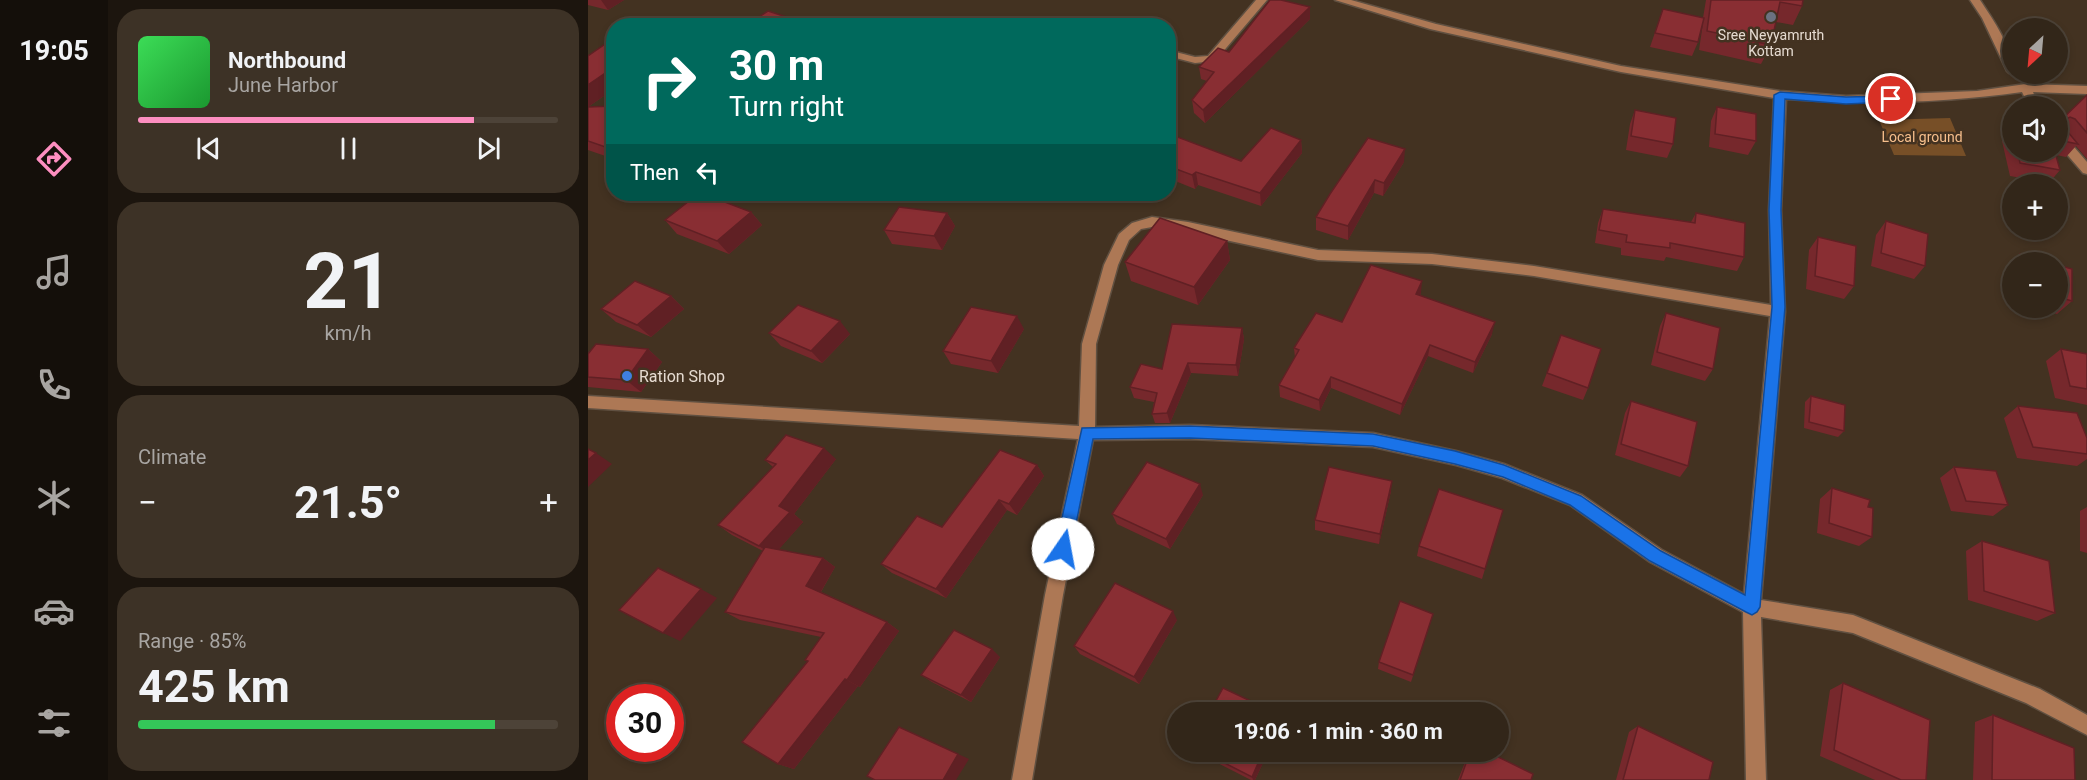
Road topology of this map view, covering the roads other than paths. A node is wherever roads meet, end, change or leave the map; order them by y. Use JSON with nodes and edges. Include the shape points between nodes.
{"nodes":[{"id":1,"x":1262,"y":0,"type":"edge"},
{"id":2,"x":1340,"y":0,"type":"edge"},
{"id":3,"x":1976,"y":0,"type":"edge"},
{"id":4,"x":2002,"y":48,"type":"edge"},
{"id":5,"x":1176,"y":55,"type":"edge"},
{"id":6,"x":2023,"y":84,"type":"edge"},
{"id":7,"x":2026,"y":88,"type":"junction"},
{"id":8,"x":2087,"y":90,"type":"edge"},
{"id":9,"x":1780,"y":95,"type":"junction"},
{"id":10,"x":2030,"y":96,"type":"edge"},
{"id":11,"x":2068,"y":148,"type":"edge"},
{"id":12,"x":2087,"y":170,"type":"edge"},
{"id":13,"x":1778,"y":312,"type":"junction"},
{"id":14,"x":588,"y":402,"type":"edge"},
{"id":15,"x":1087,"y":433,"type":"junction"},
{"id":16,"x":1752,"y":607,"type":"junction"},
{"id":17,"x":2087,"y":725,"type":"edge"},
{"id":18,"x":1023,"y":780,"type":"edge"},
{"id":19,"x":1756,"y":780,"type":"edge"}],
"edges":[{"from":1,"to":5,"type":"street","via":[[1211,59]]},
{"from":2,"to":9,"type":"street","via":[[1434,27],[1621,69]]},
{"from":3,"to":4,"type":"street"},
{"from":6,"to":7,"type":"street"},
{"from":7,"to":8,"type":"street"},
{"from":7,"to":9,"type":"street","via":[[1858,100]]},
{"from":7,"to":10,"type":"street"},
{"from":9,"to":13,"type":"street","via":[[1775,210]]},
{"from":11,"to":12,"type":"street"},
{"from":13,"to":15,"type":"street","via":[[1534,271],[1432,259],[1318,255],[1152,222],[1137,226],[1124,237],[1111,266],[1089,344]]},
{"from":13,"to":16,"type":"street"},
{"from":14,"to":15,"type":"street"},
{"from":15,"to":16,"type":"street","via":[[1190,432],[1373,440],[1455,458],[1504,471],[1576,500],[1656,556]]},
{"from":15,"to":18,"type":"street"},
{"from":16,"to":17,"type":"street","via":[[1853,624],[2033,696]]},
{"from":16,"to":19,"type":"street"}]}
